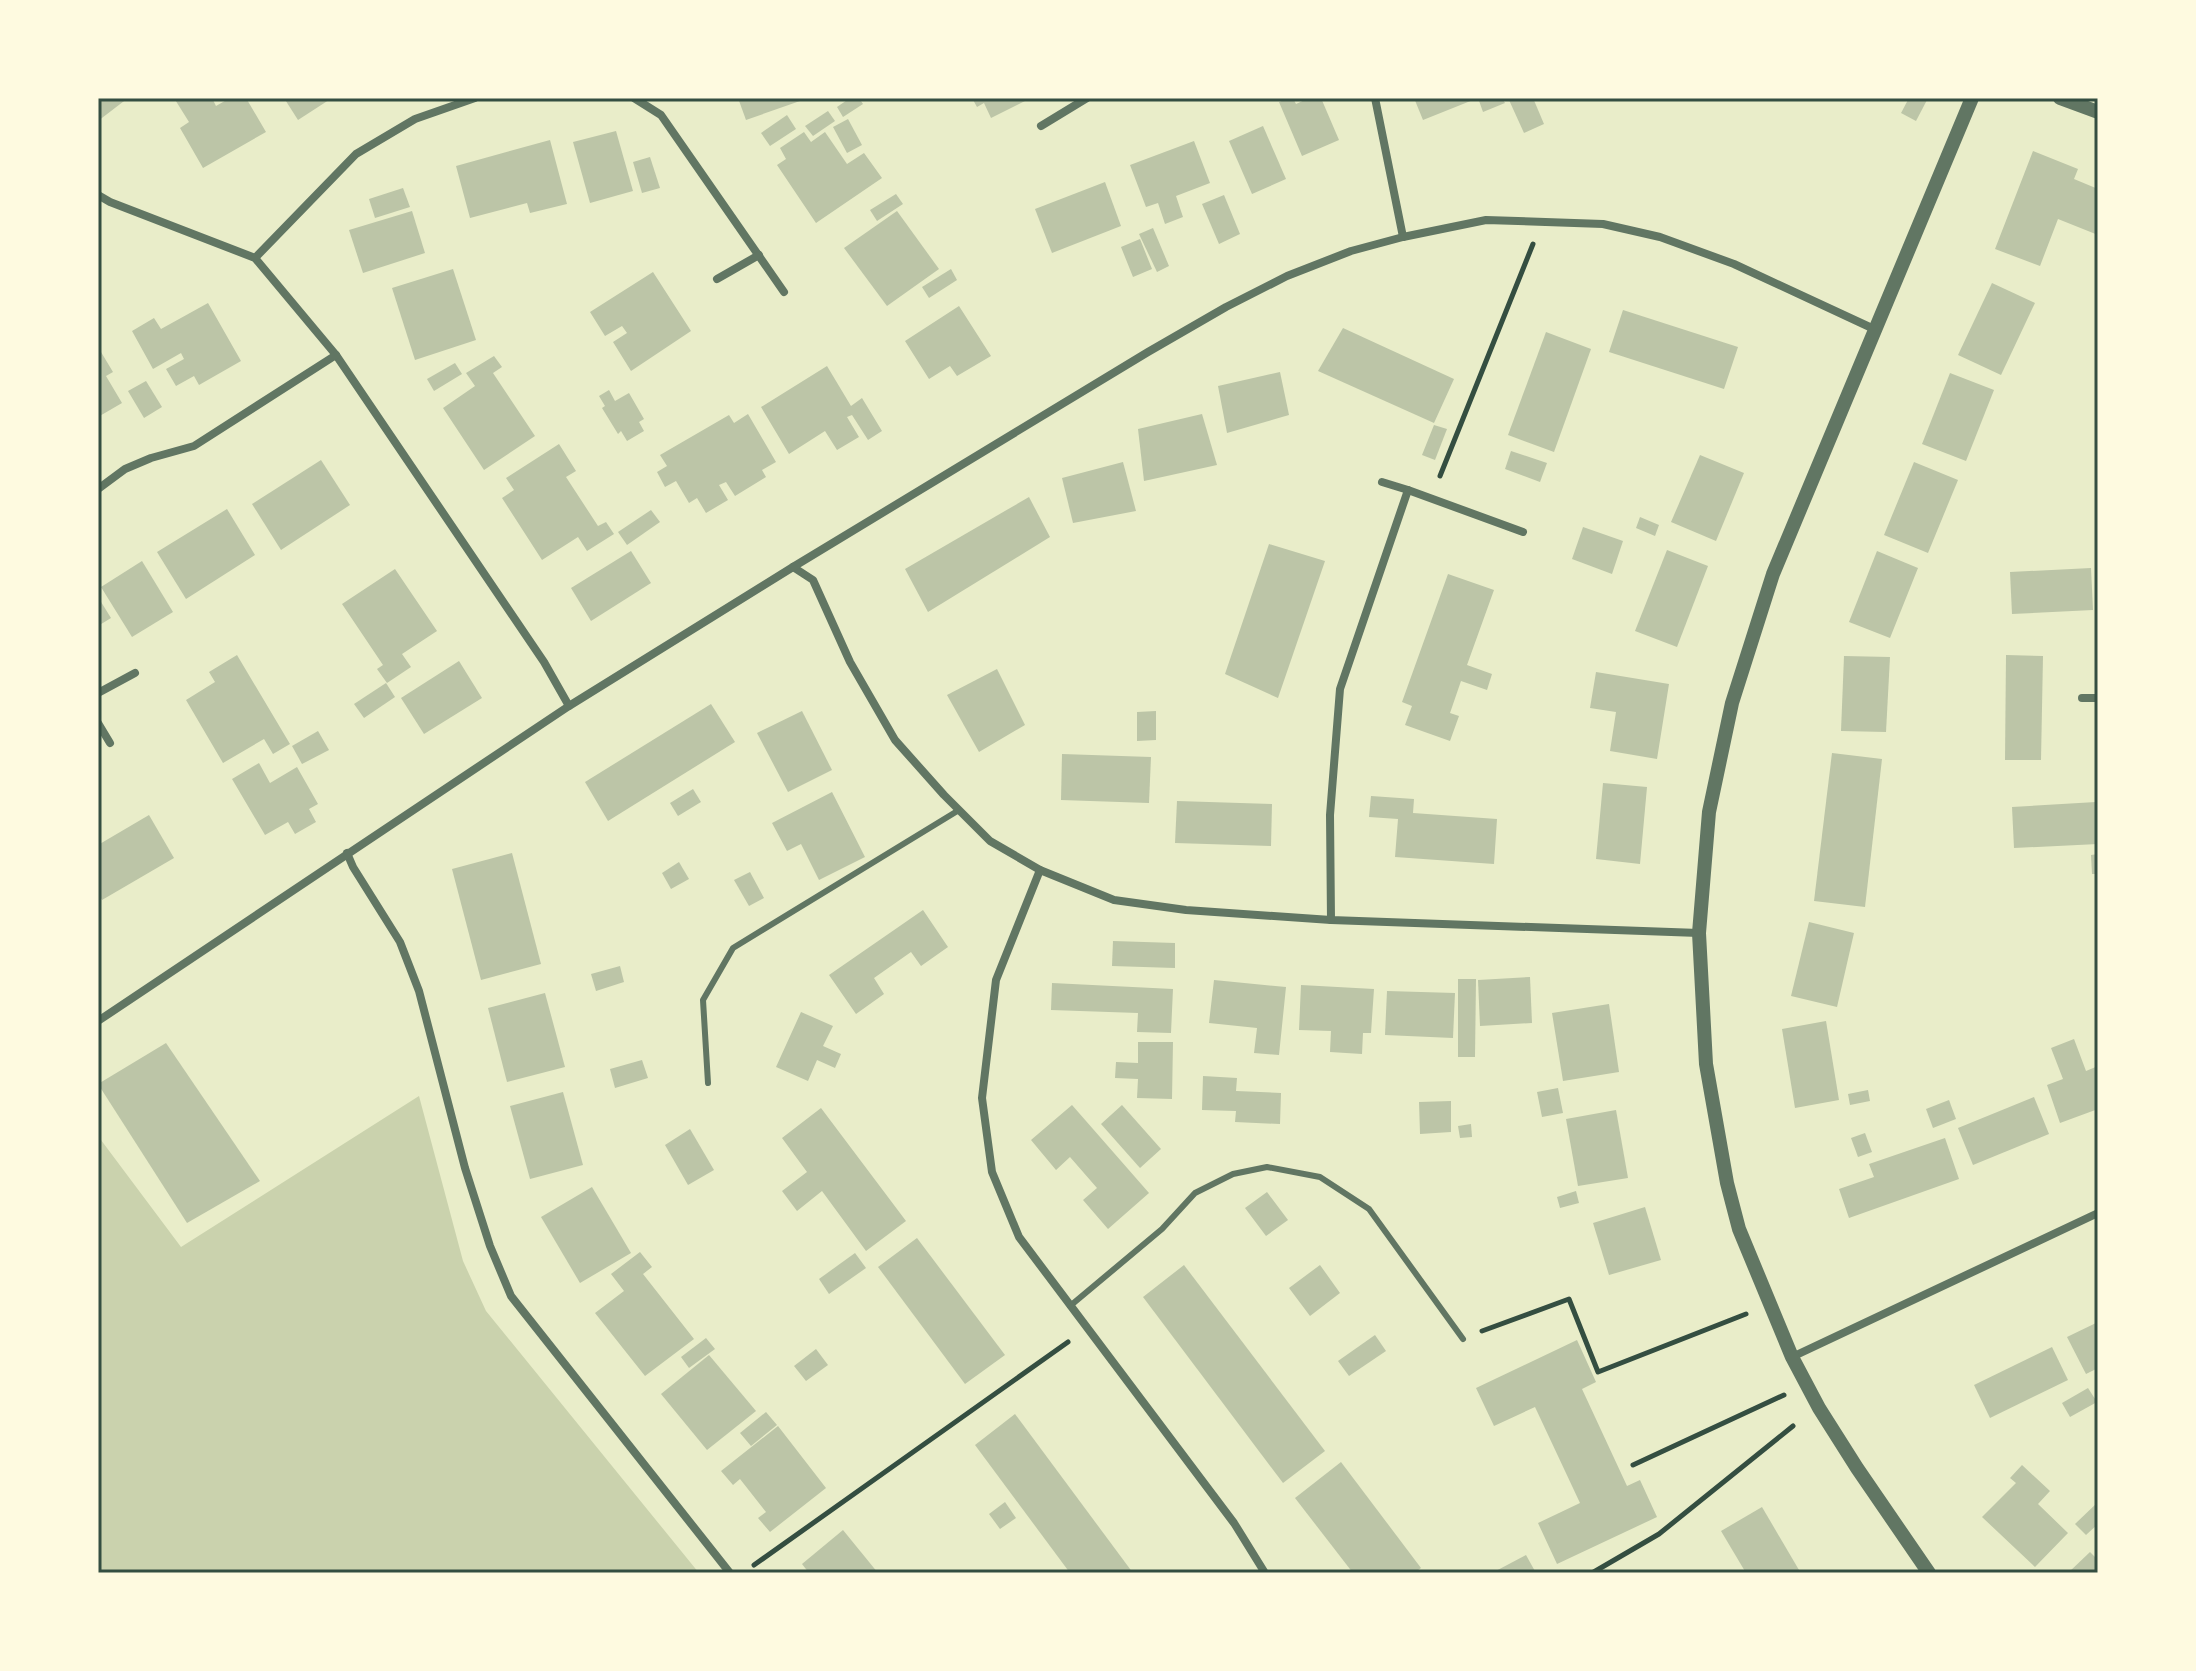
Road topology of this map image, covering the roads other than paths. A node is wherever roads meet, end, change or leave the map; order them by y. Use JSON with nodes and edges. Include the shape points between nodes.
{"nodes":[{"id":1,"x":475,"y":98,"type":"edge"},
{"id":2,"x":634,"y":98,"type":"edge"},
{"id":3,"x":1087,"y":98,"type":"edge"},
{"id":4,"x":1375,"y":98,"type":"edge"},
{"id":5,"x":1972,"y":98,"type":"edge"},
{"id":6,"x":2060,"y":98,"type":"edge"},
{"id":7,"x":2098,"y":112,"type":"edge"},
{"id":8,"x":1041,"y":126,"type":"dead end"},
{"id":9,"x":98,"y":195,"type":"edge"},
{"id":10,"x":1403,"y":237,"type":"junction"},
{"id":11,"x":759,"y":255,"type":"junction"},
{"id":12,"x":255,"y":258,"type":"junction"},
{"id":13,"x":717,"y":279,"type":"dead end"},
{"id":14,"x":784,"y":292,"type":"dead end"},
{"id":15,"x":1874,"y":329,"type":"junction"},
{"id":16,"x":336,"y":355,"type":"junction"},
{"id":17,"x":1382,"y":482,"type":"dead end"},
{"id":18,"x":98,"y":489,"type":"edge"},
{"id":19,"x":1408,"y":490,"type":"junction"},
{"id":20,"x":1523,"y":532,"type":"dead end"},
{"id":21,"x":793,"y":567,"type":"junction"},
{"id":22,"x":135,"y":673,"type":"dead end"},
{"id":23,"x":98,"y":693,"type":"edge"},
{"id":24,"x":2082,"y":698,"type":"dead end"},
{"id":25,"x":2098,"y":698,"type":"edge"},
{"id":26,"x":569,"y":706,"type":"junction"},
{"id":27,"x":98,"y":723,"type":"edge"},
{"id":28,"x":110,"y":743,"type":"dead end"},
{"id":29,"x":959,"y":810,"type":"junction"},
{"id":30,"x":347,"y":853,"type":"junction"},
{"id":31,"x":1040,"y":870,"type":"junction"},
{"id":32,"x":1331,"y":920,"type":"junction"},
{"id":33,"x":1699,"y":933,"type":"junction"},
{"id":34,"x":98,"y":1021,"type":"edge"},
{"id":35,"x":708,"y":1083,"type":"dead end"},
{"id":36,"x":2098,"y":1213,"type":"edge"},
{"id":37,"x":1070,"y":1306,"type":"junction"},
{"id":38,"x":1463,"y":1339,"type":"road end"},
{"id":39,"x":1792,"y":1357,"type":"junction"},
{"id":40,"x":730,"y":1573,"type":"edge"},
{"id":41,"x":1265,"y":1573,"type":"edge"},
{"id":42,"x":1929,"y":1573,"type":"edge"}],
"edges":[{"from":1,"to":12,"type":"street","via":[[415,119],[356,154]]},
{"from":2,"to":11,"type":"street","via":[[661,115]]},
{"from":3,"to":8,"type":"street"},
{"from":4,"to":10,"type":"street"},
{"from":5,"to":15,"type":"street"},
{"from":6,"to":7,"type":"street"},
{"from":9,"to":12,"type":"street"},
{"from":10,"to":15,"type":"street","via":[[1486,220],[1603,224],[1660,237],[1734,264]]},
{"from":10,"to":21,"type":"street","via":[[1287,276],[1226,307]]},
{"from":11,"to":13,"type":"street"},
{"from":11,"to":14,"type":"street"},
{"from":12,"to":16,"type":"street"},
{"from":15,"to":33,"type":"street","via":[[1773,574],[1732,703],[1709,812]]},
{"from":16,"to":18,"type":"street","via":[[194,446],[125,469]]},
{"from":16,"to":26,"type":"street"},
{"from":17,"to":19,"type":"street"},
{"from":19,"to":20,"type":"street"},
{"from":19,"to":32,"type":"street","via":[[1340,689],[1330,815]]},
{"from":21,"to":26,"type":"street"},
{"from":21,"to":29,"type":"street","via":[[813,580],[850,662],[895,740]]},
{"from":22,"to":23,"type":"street"},
{"from":24,"to":25,"type":"street"},
{"from":26,"to":30,"type":"street"},
{"from":27,"to":28,"type":"street"},
{"from":29,"to":31,"type":"street","via":[[990,841]]},
{"from":29,"to":35,"type":"lane","via":[[733,948],[703,1000]]},
{"from":30,"to":34,"type":"street"},
{"from":30,"to":40,"type":"street","via":[[400,942],[419,991],[465,1168],[511,1296]]},
{"from":31,"to":32,"type":"street","via":[[1114,900]]},
{"from":31,"to":37,"type":"street","via":[[996,980],[982,1098],[992,1172],[1019,1237]]},
{"from":32,"to":33,"type":"street"},
{"from":33,"to":39,"type":"street","via":[[1706,1064],[1727,1183],[1739,1229]]},
{"from":36,"to":39,"type":"street"},
{"from":37,"to":38,"type":"lane","via":[[1162,1229],[1195,1193],[1233,1174],[1267,1167],[1320,1177],[1369,1209]]},
{"from":37,"to":41,"type":"street","via":[[1234,1523]]},
{"from":39,"to":42,"type":"street","via":[[1857,1468]]}]}
